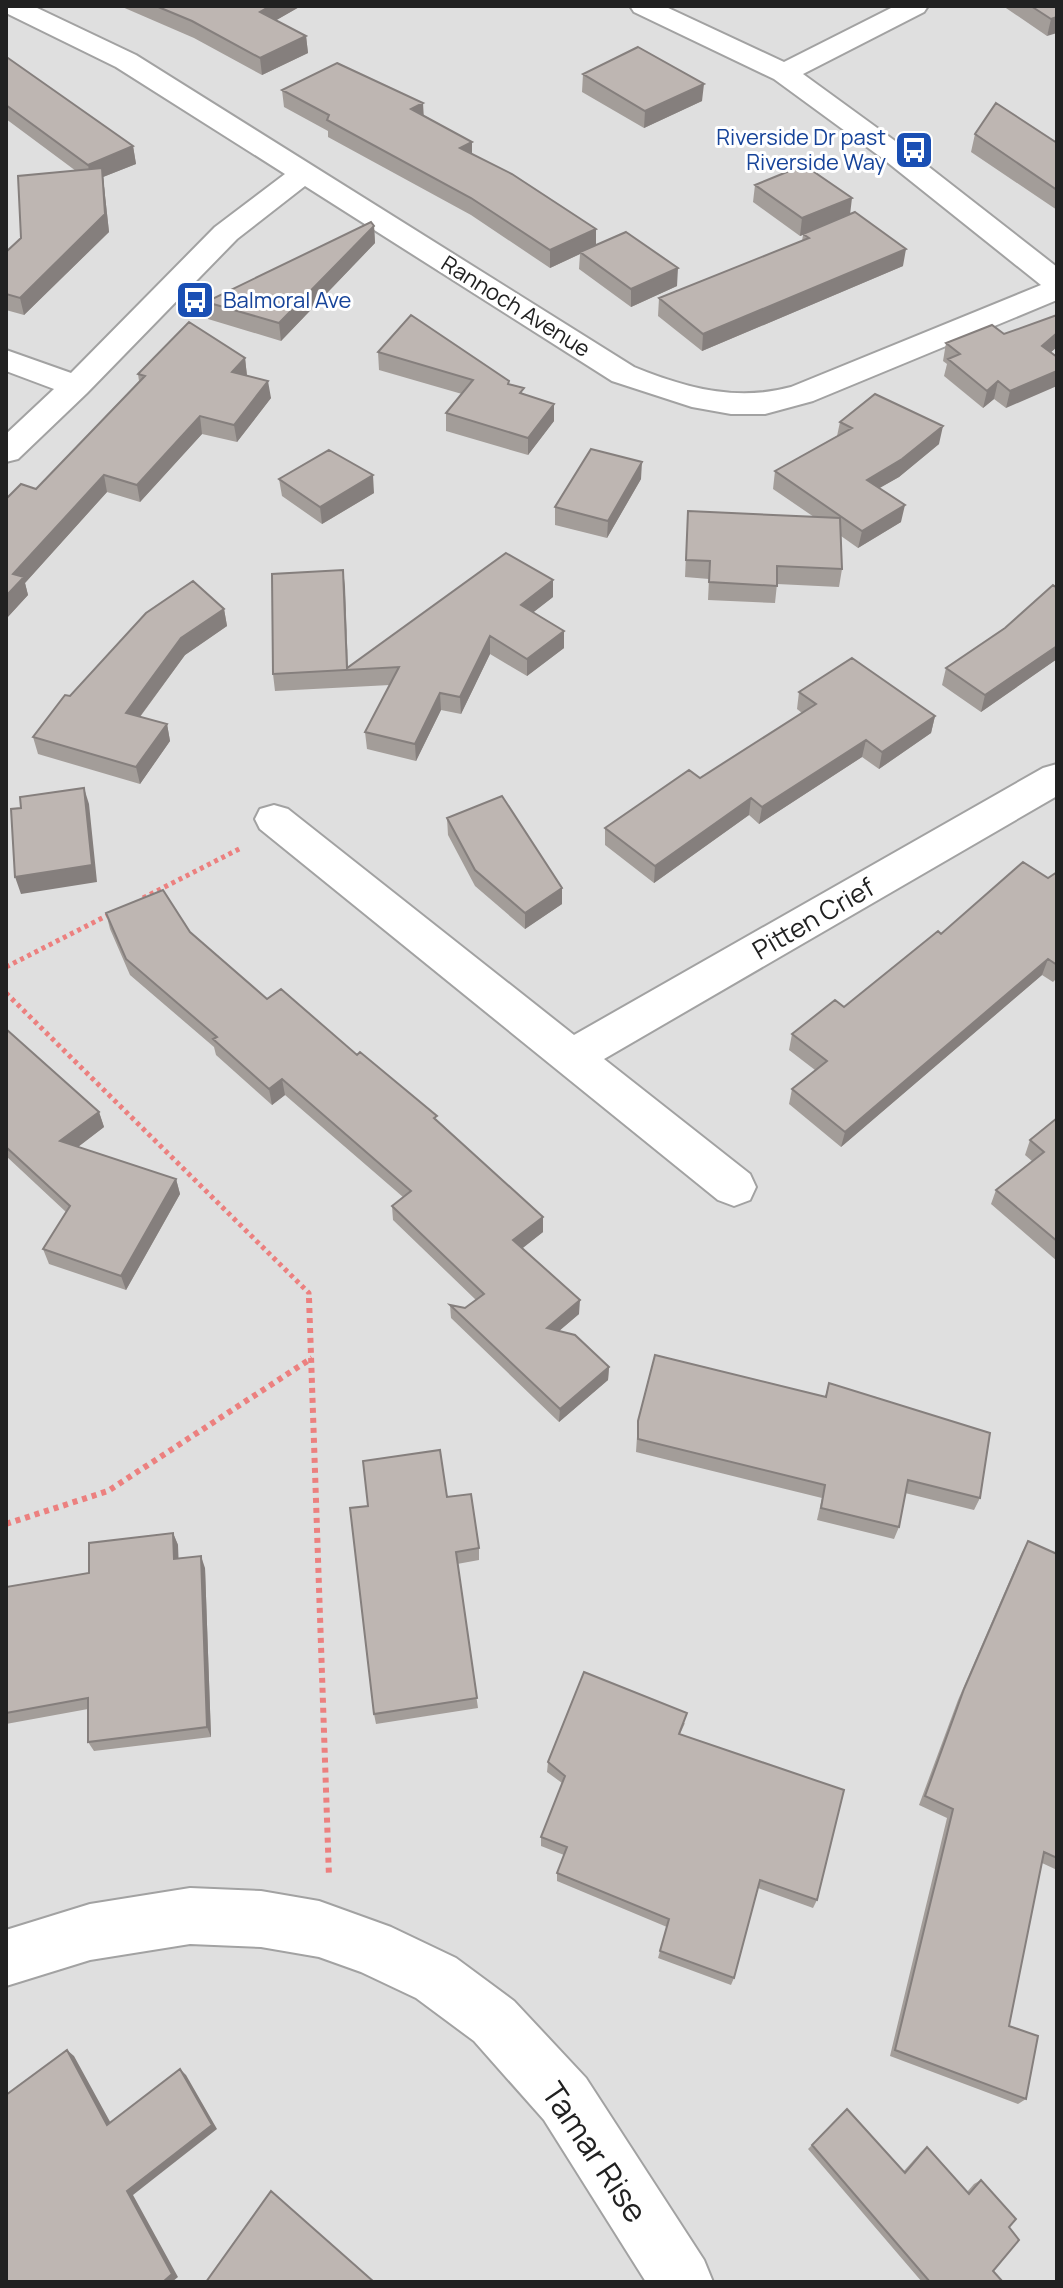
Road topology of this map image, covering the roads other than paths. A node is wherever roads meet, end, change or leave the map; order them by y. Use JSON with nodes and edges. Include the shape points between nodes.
{"nodes":[{"id":1,"x":12,"y":6,"type":"edge"},
{"id":2,"x":643,"y":6,"type":"edge"},
{"id":3,"x":915,"y":6,"type":"edge"},
{"id":4,"x":784,"y":73,"type":"junction"},
{"id":5,"x":303,"y":174,"type":"junction"},
{"id":6,"x":1057,"y":282,"type":"edge"},
{"id":7,"x":1057,"y":289,"type":"edge"},
{"id":8,"x":6,"y":360,"type":"edge"},
{"id":9,"x":76,"y":386,"type":"junction"},
{"id":10,"x":6,"y":452,"type":"edge"},
{"id":11,"x":1057,"y":778,"type":"edge"},
{"id":12,"x":274,"y":819,"type":"road end"},
{"id":13,"x":569,"y":1058,"type":"junction"},
{"id":14,"x":734,"y":1187,"type":"dead end"},
{"id":15,"x":6,"y":1958,"type":"edge"},
{"id":16,"x":682,"y":2282,"type":"edge"}],
"edges":[{"from":1,"to":5,"type":"street","name":"Rannoch Avenue","via":[[126,61]]},
{"from":2,"to":4,"type":"street"},
{"from":3,"to":4,"type":"street"},
{"from":4,"to":6,"type":"street"},
{"from":5,"to":7,"type":"street","name":"Rannoch Avenue","via":[[623,374],[699,398],[764,404],[802,394]]},
{"from":5,"to":9,"type":"street","via":[[226,233]]},
{"from":8,"to":9,"type":"street"},
{"from":9,"to":10,"type":"street"},
{"from":11,"to":13,"type":"street","name":"Pitten Crief"},
{"from":12,"to":13,"type":"street"},
{"from":13,"to":14,"type":"street"},
{"from":15,"to":16,"type":"street","name":"Tamar Rise","via":[[90,1932],[190,1916],[261,1919],[319,1929],[436,1978],[494,2021],[565,2099]]}]}
